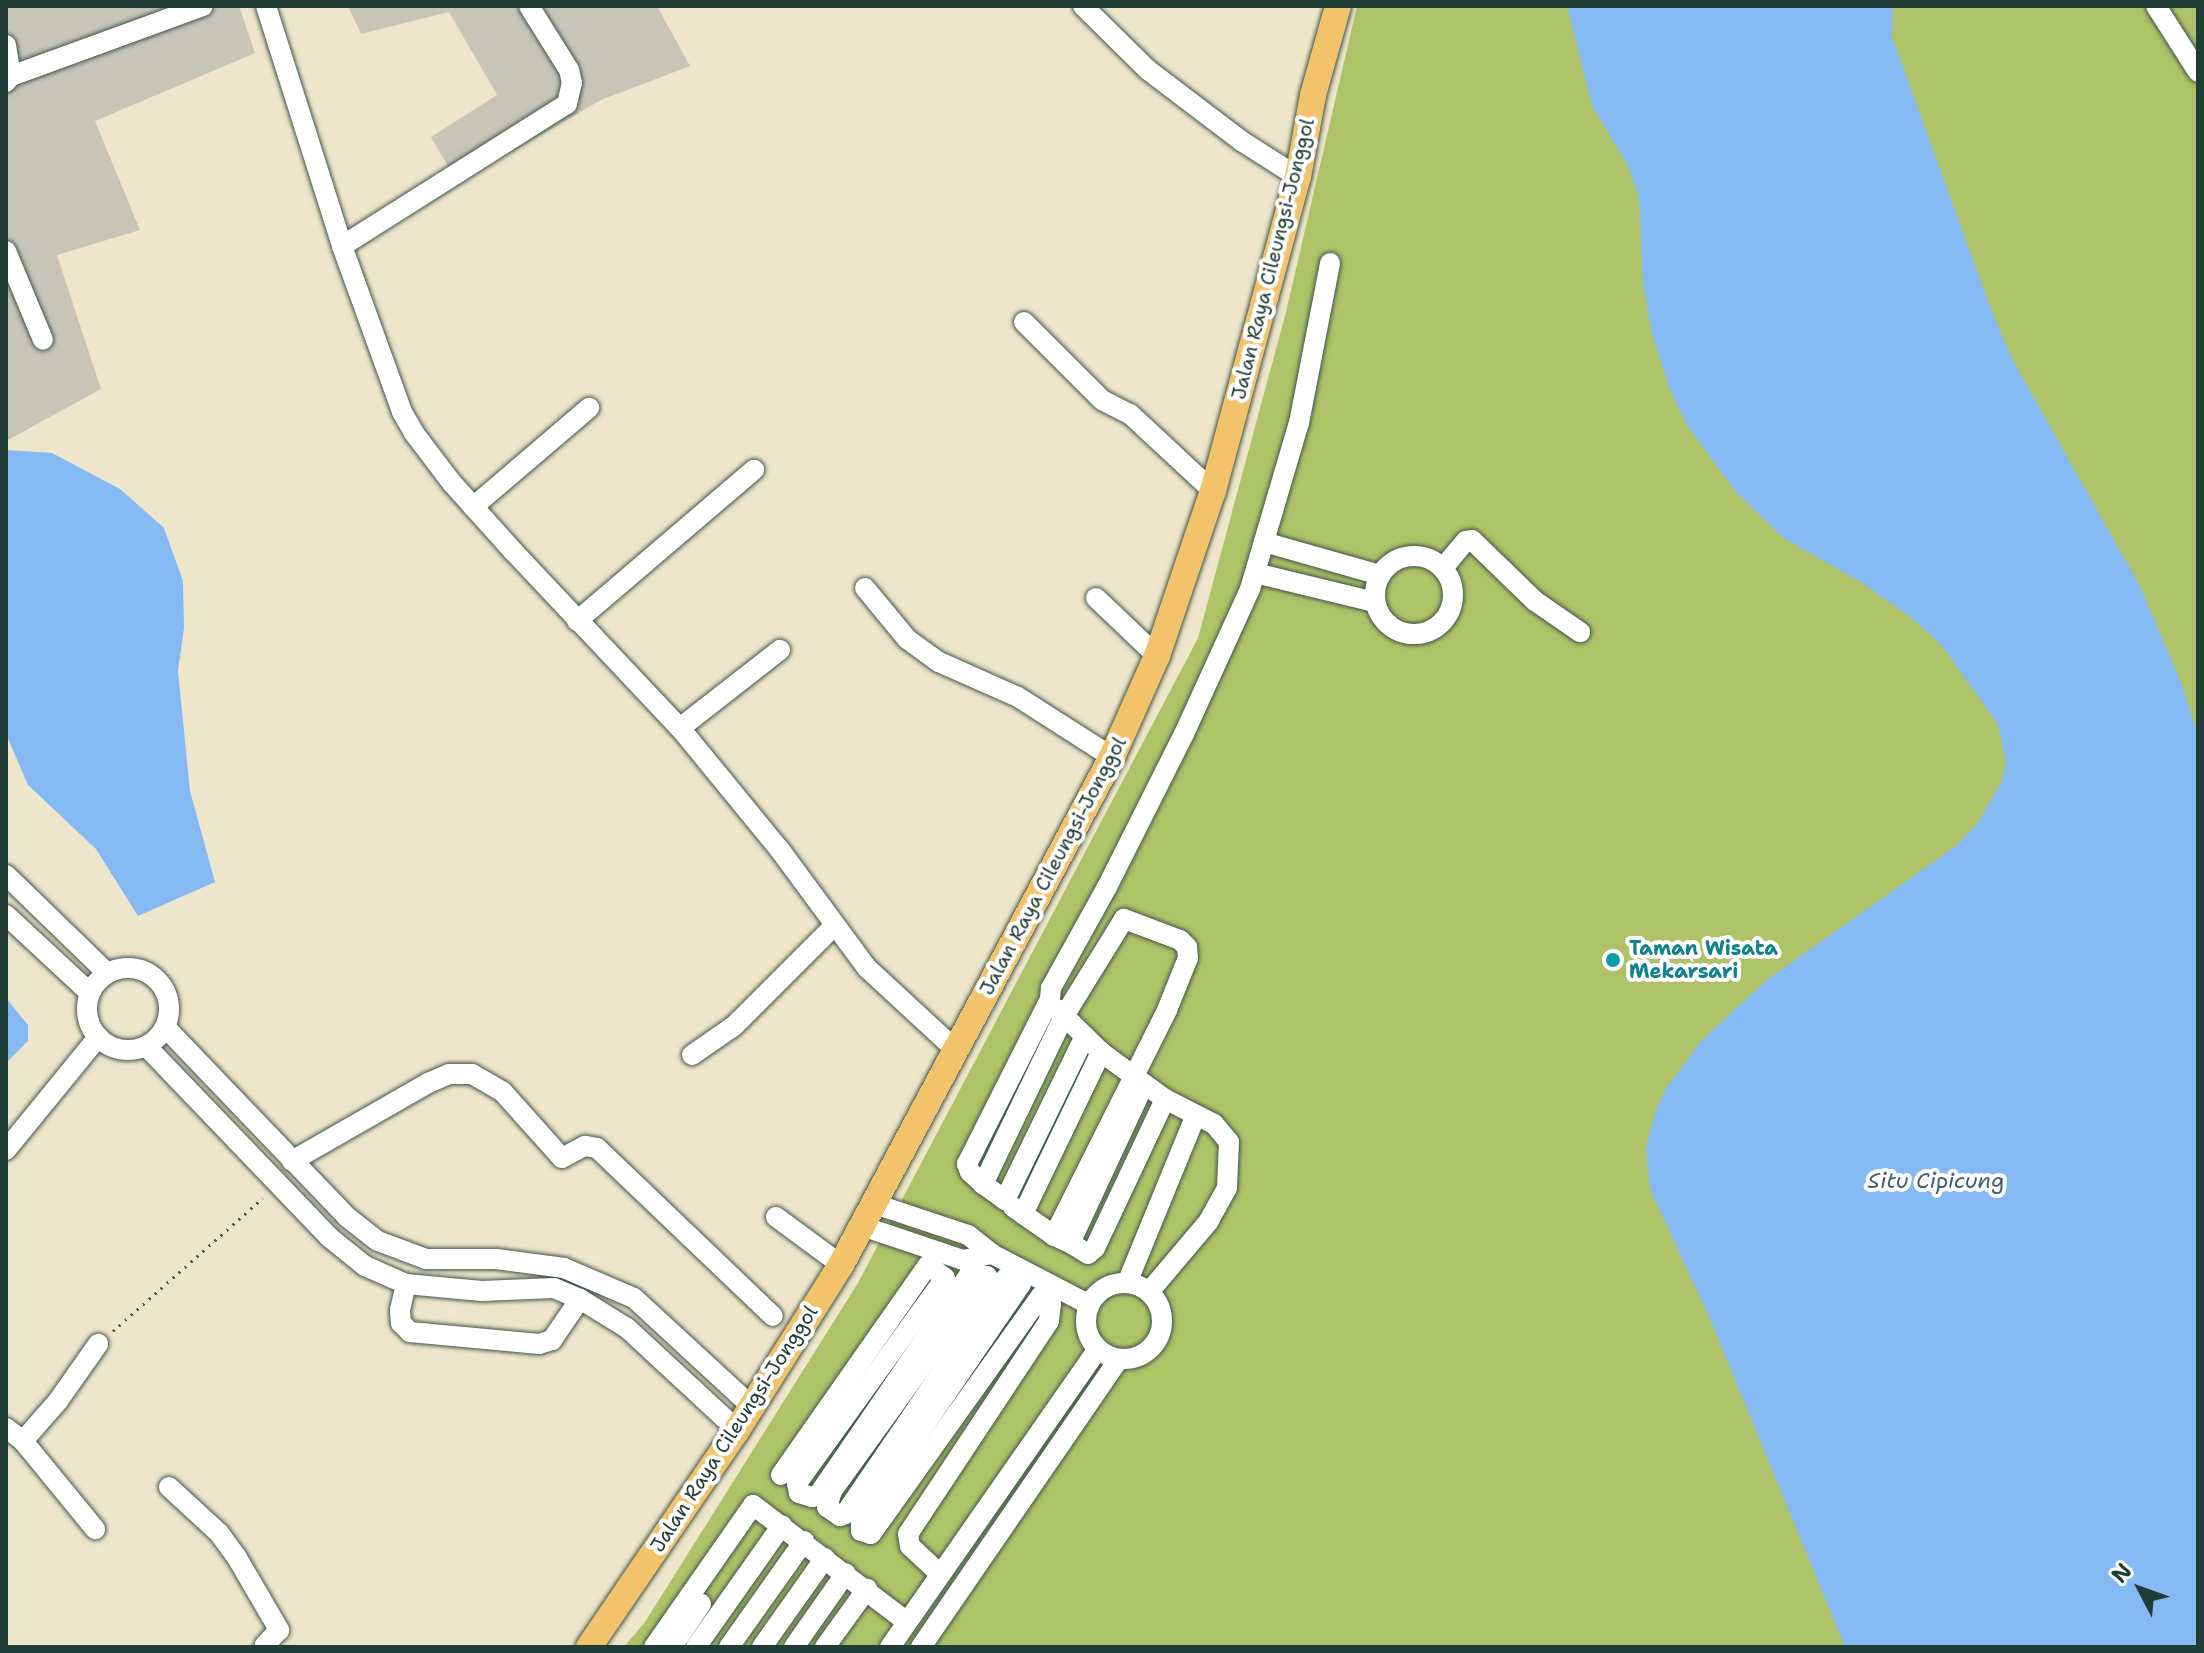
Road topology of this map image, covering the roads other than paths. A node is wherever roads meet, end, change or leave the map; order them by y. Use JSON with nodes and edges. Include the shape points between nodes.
{"nodes":[{"id":1,"x":203,"y":6,"type":"edge"},
{"id":2,"x":266,"y":6,"type":"edge"},
{"id":3,"x":529,"y":6,"type":"edge"},
{"id":4,"x":1083,"y":6,"type":"edge"},
{"id":5,"x":1338,"y":6,"type":"edge"},
{"id":6,"x":2156,"y":6,"type":"edge"},
{"id":7,"x":6,"y":45,"type":"edge"},
{"id":8,"x":2198,"y":72,"type":"edge"},
{"id":9,"x":9,"y":79,"type":"edge"},
{"id":10,"x":1298,"y":177,"type":"junction"},
{"id":11,"x":342,"y":246,"type":"junction"},
{"id":12,"x":6,"y":251,"type":"edge"},
{"id":13,"x":1330,"y":263,"type":"dead end"},
{"id":14,"x":1024,"y":322,"type":"dead end"},
{"id":15,"x":43,"y":340,"type":"dead end"},
{"id":16,"x":589,"y":408,"type":"dead end"},
{"id":17,"x":754,"y":470,"type":"dead end"},
{"id":18,"x":1213,"y":491,"type":"junction"},
{"id":19,"x":473,"y":507,"type":"junction"},
{"id":20,"x":1264,"y":542,"type":"junction"},
{"id":21,"x":1443,"y":568,"type":"junction"},
{"id":22,"x":1255,"y":573,"type":"junction"},
{"id":23,"x":1380,"y":575,"type":"junction"},
{"id":24,"x":865,"y":588,"type":"dead end"},
{"id":25,"x":1096,"y":598,"type":"dead end"},
{"id":26,"x":1375,"y":602,"type":"junction"},
{"id":27,"x":577,"y":621,"type":"junction"},
{"id":28,"x":1580,"y":632,"type":"dead end"},
{"id":29,"x":780,"y":650,"type":"dead end"},
{"id":30,"x":1157,"y":656,"type":"junction"},
{"id":31,"x":680,"y":728,"type":"junction"},
{"id":32,"x":1112,"y":757,"type":"junction"},
{"id":33,"x":6,"y":875,"type":"edge"},
{"id":34,"x":6,"y":915,"type":"edge"},
{"id":35,"x":833,"y":927,"type":"junction"},
{"id":36,"x":107,"y":973,"type":"junction"},
{"id":37,"x":89,"y":992,"type":"junction"},
{"id":38,"x":1050,"y":999,"type":"junction"},
{"id":39,"x":1064,"y":1016,"type":"junction"},
{"id":40,"x":165,"y":1027,"type":"junction"},
{"id":41,"x":1085,"y":1036,"type":"junction"},
{"id":42,"x":98,"y":1037,"type":"junction"},
{"id":43,"x":146,"y":1046,"type":"junction"},
{"id":44,"x":956,"y":1050,"type":"junction"},
{"id":45,"x":1101,"y":1052,"type":"junction"},
{"id":46,"x":692,"y":1055,"type":"dead end"},
{"id":47,"x":1138,"y":1079,"type":"junction"},
{"id":48,"x":1165,"y":1099,"type":"junction"},
{"id":49,"x":1195,"y":1117,"type":"junction"},
{"id":50,"x":6,"y":1150,"type":"edge"},
{"id":51,"x":292,"y":1161,"type":"junction"},
{"id":52,"x":983,"y":1184,"type":"junction"},
{"id":53,"x":1005,"y":1200,"type":"junction"},
{"id":54,"x":1023,"y":1214,"type":"junction"},
{"id":55,"x":868,"y":1215,"type":"junction"},
{"id":56,"x":776,"y":1217,"type":"dead end"},
{"id":57,"x":1062,"y":1240,"type":"junction"},
{"id":58,"x":841,"y":1265,"type":"junction"},
{"id":59,"x":945,"y":1278,"type":"junction"},
{"id":60,"x":996,"y":1278,"type":"junction"},
{"id":61,"x":1127,"y":1283,"type":"junction"},
{"id":62,"x":406,"y":1284,"type":"junction"},
{"id":63,"x":1149,"y":1292,"type":"junction"},
{"id":64,"x":1041,"y":1296,"type":"junction"},
{"id":65,"x":580,"y":1299,"type":"junction"},
{"id":66,"x":1090,"y":1305,"type":"junction"},
{"id":67,"x":773,"y":1316,"type":"dead end"},
{"id":68,"x":98,"y":1344,"type":"road end"},
{"id":69,"x":1098,"y":1349,"type":"junction"},
{"id":70,"x":1119,"y":1359,"type":"junction"},
{"id":71,"x":752,"y":1407,"type":"junction"},
{"id":72,"x":6,"y":1428,"type":"edge"},
{"id":73,"x":737,"y":1430,"type":"junction"},
{"id":74,"x":23,"y":1441,"type":"junction"},
{"id":75,"x":781,"y":1475,"type":"dead end"},
{"id":76,"x":169,"y":1487,"type":"dead end"},
{"id":77,"x":763,"y":1511,"type":"junction"},
{"id":78,"x":782,"y":1525,"type":"junction"},
{"id":79,"x":95,"y":1529,"type":"dead end"},
{"id":80,"x":804,"y":1541,"type":"junction"},
{"id":81,"x":825,"y":1558,"type":"junction"},
{"id":82,"x":846,"y":1573,"type":"junction"},
{"id":83,"x":940,"y":1574,"type":"junction"},
{"id":84,"x":867,"y":1589,"type":"junction"},
{"id":85,"x":907,"y":1622,"type":"junction"},
{"id":86,"x":264,"y":1646,"type":"edge"},
{"id":87,"x":589,"y":1647,"type":"edge"},
{"id":88,"x":654,"y":1647,"type":"edge"},
{"id":89,"x":672,"y":1647,"type":"edge"},
{"id":90,"x":696,"y":1647,"type":"edge"},
{"id":91,"x":729,"y":1647,"type":"edge"},
{"id":92,"x":762,"y":1647,"type":"edge"},
{"id":93,"x":794,"y":1647,"type":"edge"},
{"id":94,"x":825,"y":1647,"type":"edge"},
{"id":95,"x":890,"y":1647,"type":"edge"},
{"id":96,"x":921,"y":1647,"type":"edge"}],
"edges":[{"from":1,"to":9,"type":"street"},
{"from":2,"to":11,"type":"street"},
{"from":3,"to":11,"type":"street","via":[[569,70],[567,104]]},
{"from":4,"to":10,"type":"street","via":[[1148,70]]},
{"from":5,"to":10,"type":"main road","name":"Jalan Raya Cileungsi-Jonggol","via":[[1313,95]]},
{"from":6,"to":8,"type":"street"},
{"from":7,"to":9,"type":"street"},
{"from":10,"to":18,"type":"main road","name":"Jalan Raya Cileungsi-Jonggol"},
{"from":11,"to":19,"type":"street","via":[[402,412]]},
{"from":12,"to":15,"type":"street"},
{"from":13,"to":20,"type":"street","via":[[1299,423]]},
{"from":14,"to":18,"type":"street","via":[[1102,400],[1130,414]]},
{"from":16,"to":19,"type":"street"},
{"from":17,"to":27,"type":"street"},
{"from":18,"to":30,"type":"main road","name":"Jalan Raya Cileungsi-Jonggol"},
{"from":19,"to":27,"type":"street"},
{"from":20,"to":22,"type":"street"},
{"from":20,"to":23,"type":"street"},
{"from":21,"to":23,"type":"street","via":[[1409,556]]},
{"from":21,"to":26,"type":"street","via":[[1451,583],[1452,603],[1443,622],[1432,630],[1412,634],[1393,628]]},
{"from":21,"to":28,"type":"street","via":[[1472,540],[1535,601]]},
{"from":22,"to":26,"type":"street"},
{"from":22,"to":38,"type":"street","via":[[1184,734],[1051,988]]},
{"from":23,"to":26,"type":"street"},
{"from":24,"to":32,"type":"street","via":[[907,639],[939,662],[1018,697]]},
{"from":25,"to":30,"type":"street"},
{"from":27,"to":31,"type":"street"},
{"from":29,"to":31,"type":"street"},
{"from":30,"to":32,"type":"main road","name":"Jalan Raya Cileungsi-Jonggol"},
{"from":31,"to":35,"type":"street","via":[[780,850]]},
{"from":32,"to":44,"type":"main road","name":"Jalan Raya Cileungsi-Jonggol"},
{"from":33,"to":36,"type":"street"},
{"from":34,"to":37,"type":"street"},
{"from":35,"to":44,"type":"street","via":[[896,998]]},
{"from":35,"to":46,"type":"street","via":[[734,1026]]},
{"from":36,"to":37,"type":"street"},
{"from":36,"to":40,"type":"street","via":[[132,967],[156,978],[169,1001]]},
{"from":37,"to":42,"type":"street","via":[[86,1012]]},
{"from":38,"to":39,"type":"street"},
{"from":38,"to":52,"type":"street","via":[[967,1164]]},
{"from":39,"to":41,"type":"street"},
{"from":39,"to":47,"type":"street","via":[[1124,919],[1184,942],[1188,958]]},
{"from":39,"to":52,"type":"street"},
{"from":40,"to":43,"type":"street"},
{"from":40,"to":51,"type":"street"},
{"from":41,"to":45,"type":"street"},
{"from":41,"to":53,"type":"street"},
{"from":42,"to":43,"type":"street","via":[[127,1051]]},
{"from":42,"to":50,"type":"street"},
{"from":43,"to":62,"type":"street","via":[[329,1237],[365,1266]]},
{"from":44,"to":55,"type":"main road","name":"Jalan Raya Cileungsi-Jonggol"},
{"from":45,"to":47,"type":"street"},
{"from":45,"to":54,"type":"street"},
{"from":47,"to":48,"type":"street"},
{"from":47,"to":57,"type":"street"},
{"from":48,"to":49,"type":"street"},
{"from":48,"to":57,"type":"street","via":[[1095,1248],[1088,1254]]},
{"from":49,"to":61,"type":"street"},
{"from":49,"to":63,"type":"street","via":[[1214,1124],[1229,1142],[1227,1188],[1209,1221]]},
{"from":51,"to":67,"type":"street","via":[[428,1083],[449,1074],[472,1074],[502,1091],[562,1158],[585,1146],[597,1148]]},
{"from":51,"to":71,"type":"street","via":[[378,1241],[426,1259],[496,1259],[564,1268],[634,1298]]},
{"from":52,"to":53,"type":"street"},
{"from":53,"to":54,"type":"street"},
{"from":54,"to":57,"type":"street"},
{"from":55,"to":58,"type":"main road","name":"Jalan Raya Cileungsi-Jonggol"},
{"from":55,"to":66,"type":"street","via":[[963,1260],[992,1254]]},
{"from":56,"to":58,"type":"street"},
{"from":58,"to":71,"type":"main road","name":"Jalan Raya Cileungsi-Jonggol"},
{"from":59,"to":60,"type":"street"},
{"from":59,"to":60,"type":"street","via":[[797,1483],[799,1493],[819,1494]]},
{"from":59,"to":75,"type":"street","via":[[928,1265]]},
{"from":60,"to":60,"type":"street","via":[[845,1514],[829,1509],[832,1491]]},
{"from":60,"to":64,"type":"street"},
{"from":60,"to":64,"type":"street","via":[[861,1518],[863,1533],[875,1532]]},
{"from":61,"to":63,"type":"street"},
{"from":61,"to":66,"type":"street","via":[[1102,1290]]},
{"from":62,"to":65,"type":"street","via":[[482,1291],[554,1288]]},
{"from":62,"to":65,"type":"street","via":[[401,1323],[410,1332],[525,1343],[552,1340]]},
{"from":63,"to":70,"type":"street","via":[[1161,1311],[1159,1334],[1144,1352]]},
{"from":64,"to":83,"type":"street","via":[[1051,1304],[1049,1321],[908,1534],[910,1546]]},
{"from":65,"to":73,"type":"street","via":[[627,1328]]},
{"from":66,"to":69,"type":"street","via":[[1087,1326]]},
{"from":68,"to":74,"type":"street"},
{"from":69,"to":70,"type":"street"},
{"from":69,"to":83,"type":"street"},
{"from":70,"to":96,"type":"street"},
{"from":71,"to":73,"type":"main road","name":"Jalan Raya Cileungsi-Jonggol"},
{"from":72,"to":74,"type":"street"},
{"from":73,"to":87,"type":"main road","name":"Jalan Raya Cileungsi-Jonggol"},
{"from":74,"to":79,"type":"street"},
{"from":76,"to":86,"type":"street","via":[[236,1556],[279,1630]]},
{"from":77,"to":78,"type":"street"},
{"from":77,"to":88,"type":"street","via":[[752,1506]]},
{"from":77,"to":89,"type":"street"},
{"from":78,"to":80,"type":"street"},
{"from":78,"to":90,"type":"street"},
{"from":80,"to":81,"type":"street"},
{"from":80,"to":91,"type":"street"},
{"from":81,"to":82,"type":"street"},
{"from":81,"to":92,"type":"street"},
{"from":82,"to":84,"type":"street"},
{"from":82,"to":93,"type":"street"},
{"from":83,"to":85,"type":"street"},
{"from":84,"to":85,"type":"street"},
{"from":84,"to":94,"type":"street"},
{"from":85,"to":95,"type":"street"}]}
